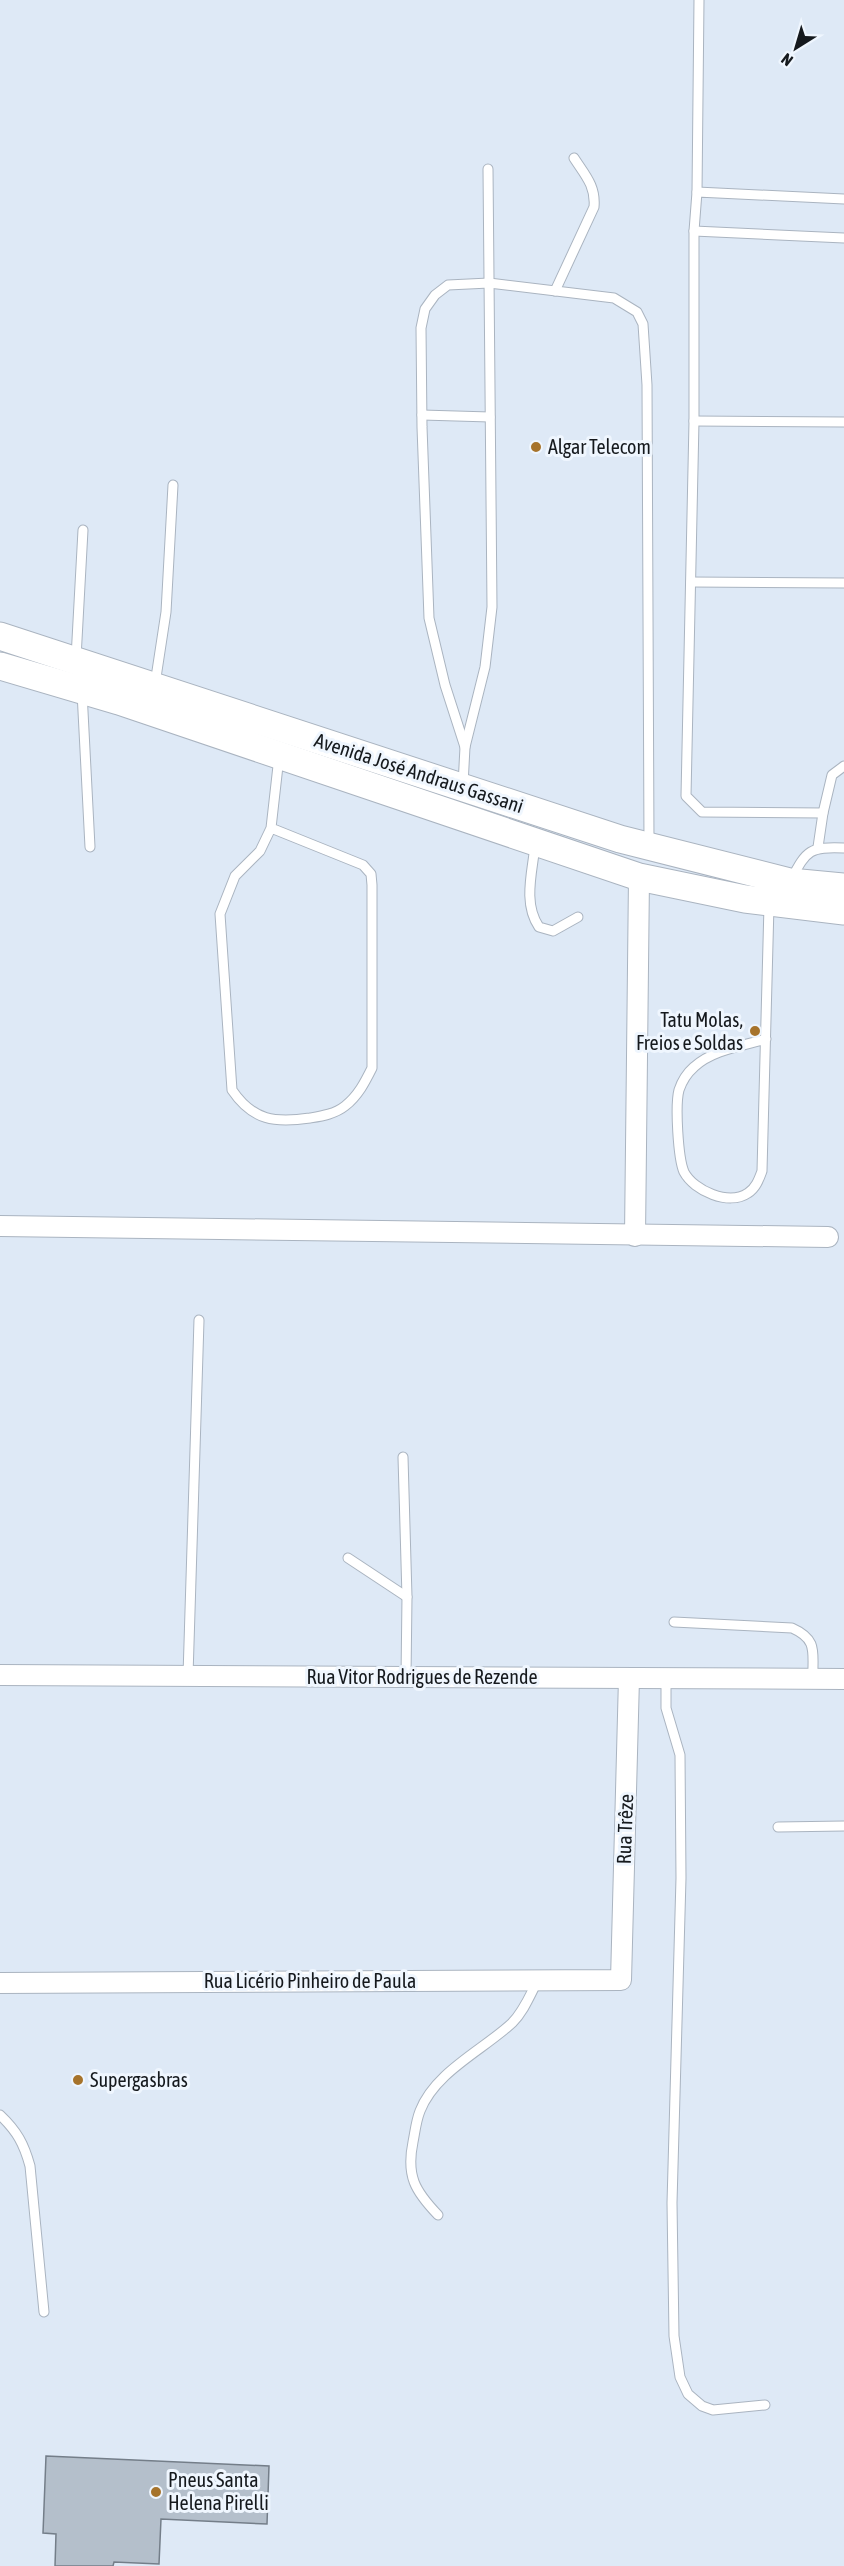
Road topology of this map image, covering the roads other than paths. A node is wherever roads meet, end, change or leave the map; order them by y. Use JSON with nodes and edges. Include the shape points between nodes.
{"nodes":[{"id":1,"x":699,"y":0,"type":"edge"},
{"id":2,"x":574,"y":159,"type":"dead end"},
{"id":3,"x":488,"y":169,"type":"dead end"},
{"id":4,"x":698,"y":192,"type":"junction"},
{"id":5,"x":844,"y":199,"type":"edge"},
{"id":6,"x":694,"y":231,"type":"junction"},
{"id":7,"x":844,"y":238,"type":"edge"},
{"id":8,"x":489,"y":284,"type":"junction"},
{"id":9,"x":555,"y":291,"type":"junction"},
{"id":10,"x":422,"y":415,"type":"junction"},
{"id":11,"x":490,"y":417,"type":"junction"},
{"id":12,"x":694,"y":421,"type":"junction"},
{"id":13,"x":844,"y":422,"type":"edge"},
{"id":14,"x":172,"y":485,"type":"dead end"},
{"id":15,"x":83,"y":530,"type":"dead end"},
{"id":16,"x":691,"y":582,"type":"junction"},
{"id":17,"x":844,"y":583,"type":"edge"},
{"id":18,"x":0,"y":636,"type":"edge"},
{"id":19,"x":75,"y":660,"type":"junction"},
{"id":20,"x":0,"y":666,"type":"edge"},
{"id":21,"x":155,"y":687,"type":"junction"},
{"id":22,"x":82,"y":689,"type":"junction"},
{"id":23,"x":123,"y":689,"type":"junction"},
{"id":24,"x":465,"y":747,"type":"junction"},
{"id":25,"x":279,"y":755,"type":"junction"},
{"id":26,"x":844,"y":766,"type":"edge"},
{"id":27,"x":453,"y":784,"type":"junction"},
{"id":28,"x":435,"y":808,"type":"junction"},
{"id":29,"x":823,"y":813,"type":"junction"},
{"id":30,"x":271,"y":828,"type":"junction"},
{"id":31,"x":535,"y":841,"type":"junction"},
{"id":32,"x":649,"y":846,"type":"junction"},
{"id":33,"x":90,"y":847,"type":"dead end"},
{"id":34,"x":818,"y":847,"type":"junction"},
{"id":35,"x":844,"y":848,"type":"edge"},
{"id":36,"x":639,"y":877,"type":"junction"},
{"id":37,"x":790,"y":882,"type":"junction"},
{"id":38,"x":844,"y":887,"type":"edge"},
{"id":39,"x":769,"y":902,"type":"junction"},
{"id":40,"x":844,"y":911,"type":"edge"},
{"id":41,"x":578,"y":917,"type":"dead end"},
{"id":42,"x":766,"y":1039,"type":"junction"},
{"id":43,"x":0,"y":1226,"type":"edge"},
{"id":44,"x":635,"y":1236,"type":"junction"},
{"id":45,"x":828,"y":1237,"type":"dead end"},
{"id":46,"x":199,"y":1320,"type":"dead end"},
{"id":47,"x":404,"y":1457,"type":"dead end"},
{"id":48,"x":348,"y":1558,"type":"dead end"},
{"id":49,"x":407,"y":1597,"type":"junction"},
{"id":50,"x":674,"y":1622,"type":"dead end"},
{"id":51,"x":0,"y":1675,"type":"edge"},
{"id":52,"x":188,"y":1676,"type":"junction"},
{"id":53,"x":406,"y":1677,"type":"junction"},
{"id":54,"x":629,"y":1677,"type":"junction"},
{"id":55,"x":666,"y":1677,"type":"junction"},
{"id":56,"x":813,"y":1679,"type":"junction"},
{"id":57,"x":844,"y":1679,"type":"edge"},
{"id":58,"x":844,"y":1826,"type":"edge"},
{"id":59,"x":778,"y":1827,"type":"dead end"},
{"id":60,"x":538,"y":1980,"type":"junction"},
{"id":61,"x":621,"y":1980,"type":"joint"},
{"id":62,"x":0,"y":1983,"type":"edge"},
{"id":63,"x":0,"y":2115,"type":"edge"},
{"id":64,"x":438,"y":2215,"type":"dead end"},
{"id":65,"x":44,"y":2312,"type":"dead end"},
{"id":66,"x":765,"y":2405,"type":"dead end"}],
"edges":[{"from":1,"to":4,"type":"lane"},
{"from":2,"to":9,"type":"lane","via":[[592,183],[594,207]]},
{"from":3,"to":8,"type":"lane"},
{"from":4,"to":5,"type":"lane"},
{"from":4,"to":6,"type":"lane"},
{"from":6,"to":7,"type":"lane"},
{"from":6,"to":12,"type":"lane"},
{"from":8,"to":9,"type":"lane"},
{"from":8,"to":10,"type":"lane","via":[[448,285],[425,309],[421,328]]},
{"from":8,"to":11,"type":"lane"},
{"from":9,"to":32,"type":"lane","via":[[614,298],[638,312],[644,324]]},
{"from":10,"to":11,"type":"lane"},
{"from":10,"to":24,"type":"lane","via":[[429,618]]},
{"from":11,"to":24,"type":"lane","via":[[492,607],[485,667]]},
{"from":12,"to":13,"type":"lane"},
{"from":12,"to":16,"type":"lane"},
{"from":14,"to":21,"type":"lane","via":[[166,612]]},
{"from":15,"to":19,"type":"lane"},
{"from":16,"to":17,"type":"lane"},
{"from":16,"to":29,"type":"lane","via":[[686,796],[702,812]]},
{"from":18,"to":19,"type":"main road","name":"Avenida José Andraus Gassani"},
{"from":19,"to":23,"type":"main road","name":"Avenida José Andraus Gassani"},
{"from":20,"to":22,"type":"main road","name":"Avenida José Andraus Gassani"},
{"from":21,"to":23,"type":"main road","name":"Avenida José Andraus Gassani"},
{"from":21,"to":27,"type":"main road","name":"Avenida José Andraus Gassani"},
{"from":22,"to":23,"type":"main road","name":"Avenida José Andraus Gassani"},
{"from":22,"to":33,"type":"lane"},
{"from":23,"to":25,"type":"main road","name":"Avenida José Andraus Gassani"},
{"from":24,"to":27,"type":"lane"},
{"from":25,"to":28,"type":"main road","name":"Avenida José Andraus Gassani"},
{"from":25,"to":30,"type":"lane"},
{"from":26,"to":29,"type":"lane","via":[[832,775]]},
{"from":27,"to":28,"type":"main road"},
{"from":27,"to":32,"type":"main road","name":"Avenida José Andraus Gassani"},
{"from":28,"to":31,"type":"main road","name":"Avenida José Andraus Gassani"},
{"from":29,"to":34,"type":"lane"},
{"from":30,"to":30,"type":"lane","via":[[260,851],[235,876],[220,914],[232,1090],[252,1112],[268,1119],[290,1121],[327,1115],[344,1106],[362,1088],[372,1068],[372,885],[363,865]]},
{"from":31,"to":36,"type":"main road","name":"Avenida José Andraus Gassani"},
{"from":31,"to":41,"type":"lane","via":[[530,897],[534,920],[539,927],[553,931]]},
{"from":32,"to":37,"type":"main road","name":"Avenida José Andraus Gassani"},
{"from":34,"to":35,"type":"lane"},
{"from":34,"to":37,"type":"lane","via":[[802,859]]},
{"from":36,"to":39,"type":"main road","name":"Avenida José Andraus Gassani"},
{"from":36,"to":44,"type":"street"},
{"from":37,"to":38,"type":"main road","name":"Avenida José Andraus Gassani"},
{"from":39,"to":40,"type":"main road","name":"Avenida José Andraus Gassani"},
{"from":39,"to":42,"type":"lane"},
{"from":42,"to":42,"type":"lane","via":[[762,1171],[747,1194],[730,1199],[716,1196],[696,1186],[685,1173],[679,1155],[678,1093],[695,1065],[722,1051]]},
{"from":43,"to":44,"type":"street"},
{"from":44,"to":45,"type":"street"},
{"from":46,"to":52,"type":"lane"},
{"from":47,"to":49,"type":"lane"},
{"from":48,"to":49,"type":"lane"},
{"from":49,"to":53,"type":"lane"},
{"from":50,"to":56,"type":"lane","via":[[792,1628],[812,1644]]},
{"from":51,"to":52,"type":"street","name":"Rua Vitor Rodrigues de Rezende"},
{"from":52,"to":53,"type":"street","name":"Rua Vitor Rodrigues de Rezende"},
{"from":53,"to":54,"type":"street","name":"Rua Vitor Rodrigues de Rezende"},
{"from":54,"to":55,"type":"street","name":"Rua Vitor Rodrigues de Rezende"},
{"from":54,"to":61,"type":"street","name":"Rua Trêze"},
{"from":55,"to":56,"type":"street","name":"Rua Vitor Rodrigues de Rezende"},
{"from":55,"to":66,"type":"lane","via":[[666,1708],[680,1755],[681,1878],[672,2203],[674,2336],[680,2377],[688,2394],[702,2406],[713,2410]]},
{"from":56,"to":57,"type":"street","name":"Rua Vitor Rodrigues de Rezende"},
{"from":58,"to":59,"type":"lane"},
{"from":60,"to":61,"type":"street","name":"Rua Licério Pinheiro de Paula"},
{"from":60,"to":62,"type":"street","name":"Rua Licério Pinheiro de Paula"},
{"from":60,"to":64,"type":"lane","via":[[513,2022],[443,2079],[421,2109],[410,2156],[410,2175],[422,2198]]},
{"from":63,"to":65,"type":"lane","via":[[14,2127],[30,2166]]}]}
